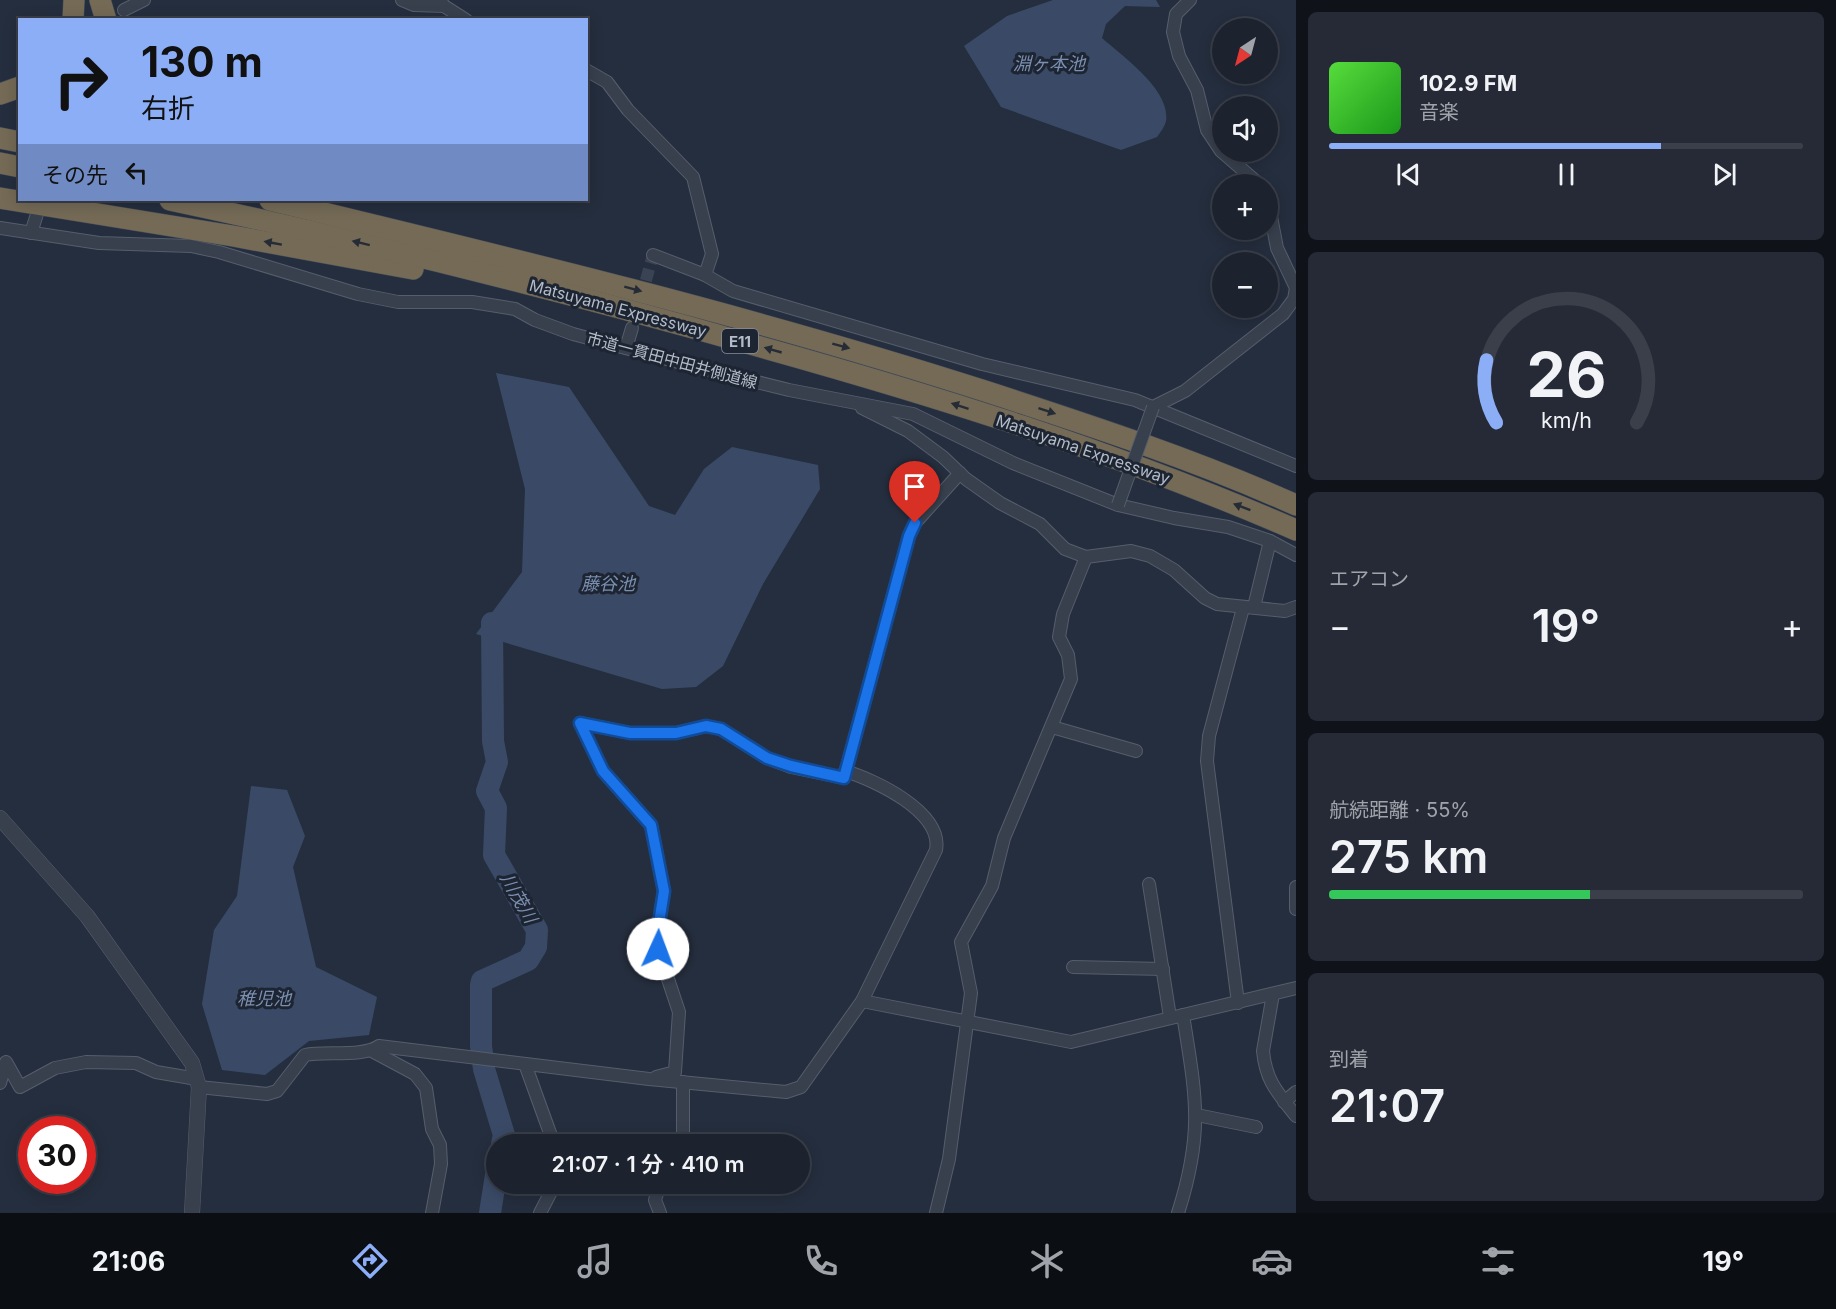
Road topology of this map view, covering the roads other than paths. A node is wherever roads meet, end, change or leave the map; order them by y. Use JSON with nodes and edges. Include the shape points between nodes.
{"nodes":[{"id":1,"x":75,"y":0,"type":"edge"},
{"id":2,"x":100,"y":0,"type":"edge"},
{"id":3,"x":144,"y":0,"type":"edge"},
{"id":4,"x":402,"y":0,"type":"edge"},
{"id":5,"x":1190,"y":0,"type":"edge"},
{"id":6,"x":442,"y":3,"type":"edge"},
{"id":7,"x":118,"y":12,"type":"edge"},
{"id":8,"x":74,"y":18,"type":"edge"},
{"id":9,"x":463,"y":18,"type":"edge"},
{"id":10,"x":588,"y":71,"type":"edge"},
{"id":11,"x":18,"y":88,"type":"edge"},
{"id":12,"x":0,"y":94,"type":"edge"},
{"id":13,"x":0,"y":138,"type":"edge"},
{"id":14,"x":18,"y":142,"type":"edge"},
{"id":15,"x":0,"y":163,"type":"edge"},
{"id":16,"x":18,"y":167,"type":"edge"},
{"id":17,"x":1247,"y":174,"type":"edge"},
{"id":18,"x":0,"y":198,"type":"edge"},
{"id":19,"x":18,"y":201,"type":"edge"},
{"id":20,"x":18,"y":201,"type":"edge"},
{"id":21,"x":175,"y":201,"type":"edge"},
{"id":22,"x":274,"y":201,"type":"edge"},
{"id":23,"x":322,"y":201,"type":"edge"},
{"id":24,"x":37,"y":214,"type":"dead end"},
{"id":25,"x":0,"y":228,"type":"edge"},
{"id":26,"x":31,"y":233,"type":"junction"},
{"id":27,"x":1275,"y":240,"type":"edge"},
{"id":28,"x":653,"y":255,"type":"dead end"},
{"id":29,"x":705,"y":274,"type":"junction"},
{"id":30,"x":592,"y":278,"type":"junction"},
{"id":31,"x":620,"y":307,"type":"junction"},
{"id":32,"x":632,"y":328,"type":"dead end"},
{"id":33,"x":626,"y":348,"type":"junction"},
{"id":34,"x":845,"y":399,"type":"junction"},
{"id":35,"x":1153,"y":407,"type":"junction"},
{"id":36,"x":1296,"y":466,"type":"edge"},
{"id":37,"x":960,"y":473,"type":"junction"},
{"id":38,"x":1296,"y":505,"type":"edge"},
{"id":39,"x":1118,"y":506,"type":"junction"},
{"id":40,"x":1296,"y":530,"type":"edge"},
{"id":41,"x":1270,"y":541,"type":"junction"},
{"id":42,"x":1296,"y":555,"type":"edge"},
{"id":43,"x":1086,"y":557,"type":"junction"},
{"id":44,"x":1296,"y":607,"type":"edge"},
{"id":45,"x":1248,"y":608,"type":"junction"},
{"id":46,"x":1052,"y":727,"type":"junction"},
{"id":47,"x":1136,"y":751,"type":"dead end"},
{"id":48,"x":845,"y":771,"type":"junction"},
{"id":49,"x":0,"y":818,"type":"edge"},
{"id":50,"x":1149,"y":884,"type":"dead end"},
{"id":51,"x":1296,"y":887,"type":"edge"},
{"id":52,"x":1296,"y":909,"type":"edge"},
{"id":53,"x":1073,"y":967,"type":"dead end"},
{"id":54,"x":1163,"y":969,"type":"junction"},
{"id":55,"x":1296,"y":988,"type":"edge"},
{"id":56,"x":1273,"y":994,"type":"junction"},
{"id":57,"x":862,"y":1001,"type":"junction"},
{"id":58,"x":1239,"y":1003,"type":"junction"},
{"id":59,"x":1177,"y":1016,"type":"junction"},
{"id":60,"x":966,"y":1022,"type":"junction"},
{"id":61,"x":372,"y":1051,"type":"junction"},
{"id":62,"x":525,"y":1064,"type":"junction"},
{"id":63,"x":649,"y":1079,"type":"junction"},
{"id":64,"x":682,"y":1082,"type":"junction"},
{"id":65,"x":0,"y":1083,"type":"edge"},
{"id":66,"x":198,"y":1083,"type":"junction"},
{"id":67,"x":1296,"y":1092,"type":"edge"},
{"id":68,"x":1284,"y":1102,"type":"junction"},
{"id":69,"x":1197,"y":1115,"type":"junction"},
{"id":70,"x":1296,"y":1116,"type":"edge"},
{"id":71,"x":1256,"y":1126,"type":"dead end"},
{"id":72,"x":550,"y":1134,"type":"edge"},
{"id":73,"x":683,"y":1134,"type":"edge"},
{"id":74,"x":550,"y":1194,"type":"edge"},
{"id":75,"x":657,"y":1194,"type":"edge"},
{"id":76,"x":192,"y":1213,"type":"edge"},
{"id":77,"x":432,"y":1213,"type":"edge"},
{"id":78,"x":540,"y":1213,"type":"edge"},
{"id":79,"x":660,"y":1213,"type":"edge"},
{"id":80,"x":936,"y":1213,"type":"edge"},
{"id":81,"x":1178,"y":1213,"type":"edge"}],
"edges":[{"from":1,"to":8,"type":"highway"},
{"from":2,"to":7,"type":"highway"},
{"from":3,"to":7,"type":"street"},
{"from":4,"to":6,"type":"street","via":[[414,5]]},
{"from":5,"to":17,"type":"street","via":[[1176,14],[1173,32],[1179,56],[1197,90],[1207,130],[1221,151]]},
{"from":6,"to":9,"type":"street"},
{"from":10,"to":29,"type":"street","via":[[608,82],[628,110],[693,177],[712,254]]},
{"from":11,"to":12,"type":"highway"},
{"from":13,"to":14,"type":"highway"},
{"from":15,"to":16,"type":"highway"},
{"from":20,"to":18,"type":"highway","one_way":true},
{"from":31,"to":19,"type":"highway","one_way":true},
{"from":31,"to":21,"type":"highway","name":"Matsuyama Expressway","number":"E11","one_way":true,"via":[[289,225]]},
{"from":22,"to":30,"type":"highway","name":"Matsuyama Expressway","number":"E11"},
{"from":23,"to":30,"type":"highway"},
{"from":24,"to":26,"type":"street"},
{"from":25,"to":26,"type":"street","name":"市道一貫田中田井側道線"},
{"from":26,"to":33,"type":"street","name":"市道一貫田中田井側道線","via":[[99,243],[191,246],[398,302],[472,302],[515,309],[573,334]]},
{"from":27,"to":35,"type":"street","via":[[1296,288],[1294,299],[1283,314],[1185,391]]},
{"from":28,"to":29,"type":"street"},
{"from":29,"to":35,"type":"street","via":[[733,291],[982,364]]},
{"from":30,"to":38,"type":"highway","name":"Matsuyama Expressway","number":"E11","one_way":true,"via":[[866,353],[1046,411]]},
{"from":40,"to":31,"type":"highway","name":"Matsuyama Expressway","number":"E11","one_way":true,"via":[[1092,448],[857,373]]},
{"from":32,"to":33,"type":"street"},
{"from":33,"to":34,"type":"street","name":"市道一貫田中田井側道線","via":[[789,390]]},
{"from":34,"to":37,"type":"street","via":[[908,431]]},
{"from":34,"to":39,"type":"street","name":"市道一貫田中田井側道線","via":[[912,414],[1013,463]]},
{"from":35,"to":36,"type":"street"},
{"from":35,"to":39,"type":"street","bridge":true},
{"from":37,"to":43,"type":"street","via":[[1040,524],[1065,549]]},
{"from":37,"to":48,"type":"street","via":[[915,523],[909,536]]},
{"from":39,"to":41,"type":"street","name":"市道一貫田中田井側道線","via":[[1228,527]]},
{"from":41,"to":42,"type":"street","name":"市道一貫田中田井側道線"},
{"from":41,"to":45,"type":"street"},
{"from":43,"to":45,"type":"street","via":[[1131,550],[1174,570],[1216,604]]},
{"from":43,"to":46,"type":"street","via":[[1061,627],[1059,637],[1068,655],[1071,679]]},
{"from":44,"to":45,"type":"street","via":[[1285,611]]},
{"from":45,"to":58,"type":"street","via":[[1212,725],[1207,761]]},
{"from":46,"to":47,"type":"street"},
{"from":46,"to":60,"type":"street","via":[[1004,838],[992,885],[961,942],[970,993]]},
{"from":48,"to":57,"type":"street","via":[[870,778],[902,798],[938,839]]},
{"from":48,"to":63,"type":"street","via":[[844,778],[791,766],[767,758],[721,729],[706,726],[676,733],[630,733],[580,723],[603,771],[651,825],[661,864],[664,891],[657,936],[679,1012],[675,1072]]},
{"from":49,"to":66,"type":"street","via":[[87,916],[192,1063]]},
{"from":50,"to":54,"type":"street"},
{"from":51,"to":52,"type":"street"},
{"from":53,"to":54,"type":"street"},
{"from":54,"to":59,"type":"street"},
{"from":55,"to":56,"type":"street"},
{"from":56,"to":58,"type":"street"},
{"from":56,"to":68,"type":"street","via":[[1263,1052],[1271,1086]]},
{"from":57,"to":60,"type":"street"},
{"from":57,"to":64,"type":"street","via":[[801,1087],[786,1092]]},
{"from":58,"to":59,"type":"street"},
{"from":59,"to":60,"type":"street","via":[[1071,1042]]},
{"from":59,"to":69,"type":"street"},
{"from":60,"to":80,"type":"street","via":[[949,1159]]},
{"from":61,"to":62,"type":"street","via":[[379,1046]]},
{"from":61,"to":66,"type":"street","via":[[305,1055],[277,1091],[267,1094]]},
{"from":61,"to":77,"type":"street","via":[[415,1074],[426,1088],[441,1164]]},
{"from":62,"to":63,"type":"street"},
{"from":62,"to":72,"type":"street"},
{"from":63,"to":64,"type":"street"},
{"from":64,"to":73,"type":"street"},
{"from":65,"to":66,"type":"street","via":[[6,1062],[20,1087],[55,1068],[86,1062],[136,1064]]},
{"from":66,"to":76,"type":"street"},
{"from":67,"to":68,"type":"street"},
{"from":68,"to":70,"type":"street"},
{"from":69,"to":71,"type":"street"},
{"from":69,"to":81,"type":"street","via":[[1192,1168]]},
{"from":74,"to":78,"type":"street"},
{"from":75,"to":79,"type":"street"}]}
